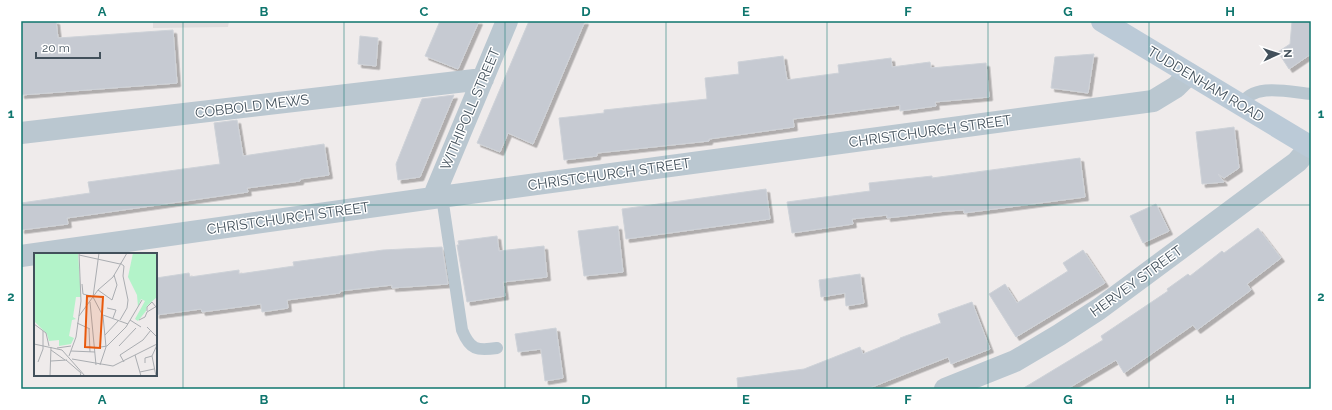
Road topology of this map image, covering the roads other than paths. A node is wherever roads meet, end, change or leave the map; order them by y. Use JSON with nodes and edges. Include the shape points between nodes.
{"nodes":[{"id":1,"x":507,"y":21,"type":"edge"},
{"id":2,"x":1102,"y":21,"type":"edge"},
{"id":3,"x":1189,"y":74,"type":"junction"},
{"id":4,"x":483,"y":78,"type":"junction"},
{"id":5,"x":1311,"y":94,"type":"edge"},
{"id":6,"x":1241,"y":105,"type":"junction"},
{"id":7,"x":21,"y":133,"type":"edge"},
{"id":8,"x":1310,"y":147,"type":"edge"},
{"id":9,"x":438,"y":197,"type":"junction"},
{"id":10,"x":42,"y":253,"type":"edge"},
{"id":11,"x":34,"y":254,"type":"edge"},
{"id":12,"x":21,"y":256,"type":"edge"},
{"id":13,"x":497,"y":348,"type":"dead end"},
{"id":14,"x":945,"y":389,"type":"edge"}],
"edges":[{"from":1,"to":4,"type":"street","name":"WITHIPOLL STREET"},
{"from":2,"to":3,"type":"street","name":"TUDDENHAM ROAD"},
{"from":3,"to":6,"type":"street","name":"TUDDENHAM ROAD"},
{"from":3,"to":9,"type":"street","name":"CHRISTCHURCH STREET","via":[[1176,87],[1153,101]]},
{"from":4,"to":7,"type":"street","name":"COBBOLD MEWS"},
{"from":4,"to":9,"type":"street","name":"WITHIPOLL STREET"},
{"from":5,"to":6,"type":"lane","via":[[1257,91]]},
{"from":6,"to":8,"type":"street","name":"TUDDENHAM ROAD"},
{"from":8,"to":14,"type":"street","name":"HERVEY STREET","via":[[1297,162],[1092,313],[1015,361]]},
{"from":9,"to":10,"type":"street","name":"CHRISTCHURCH STREET"},
{"from":9,"to":13,"type":"lane","via":[[466,341],[482,350]]},
{"from":11,"to":12,"type":"street","name":"CHRISTCHURCH STREET"}]}
